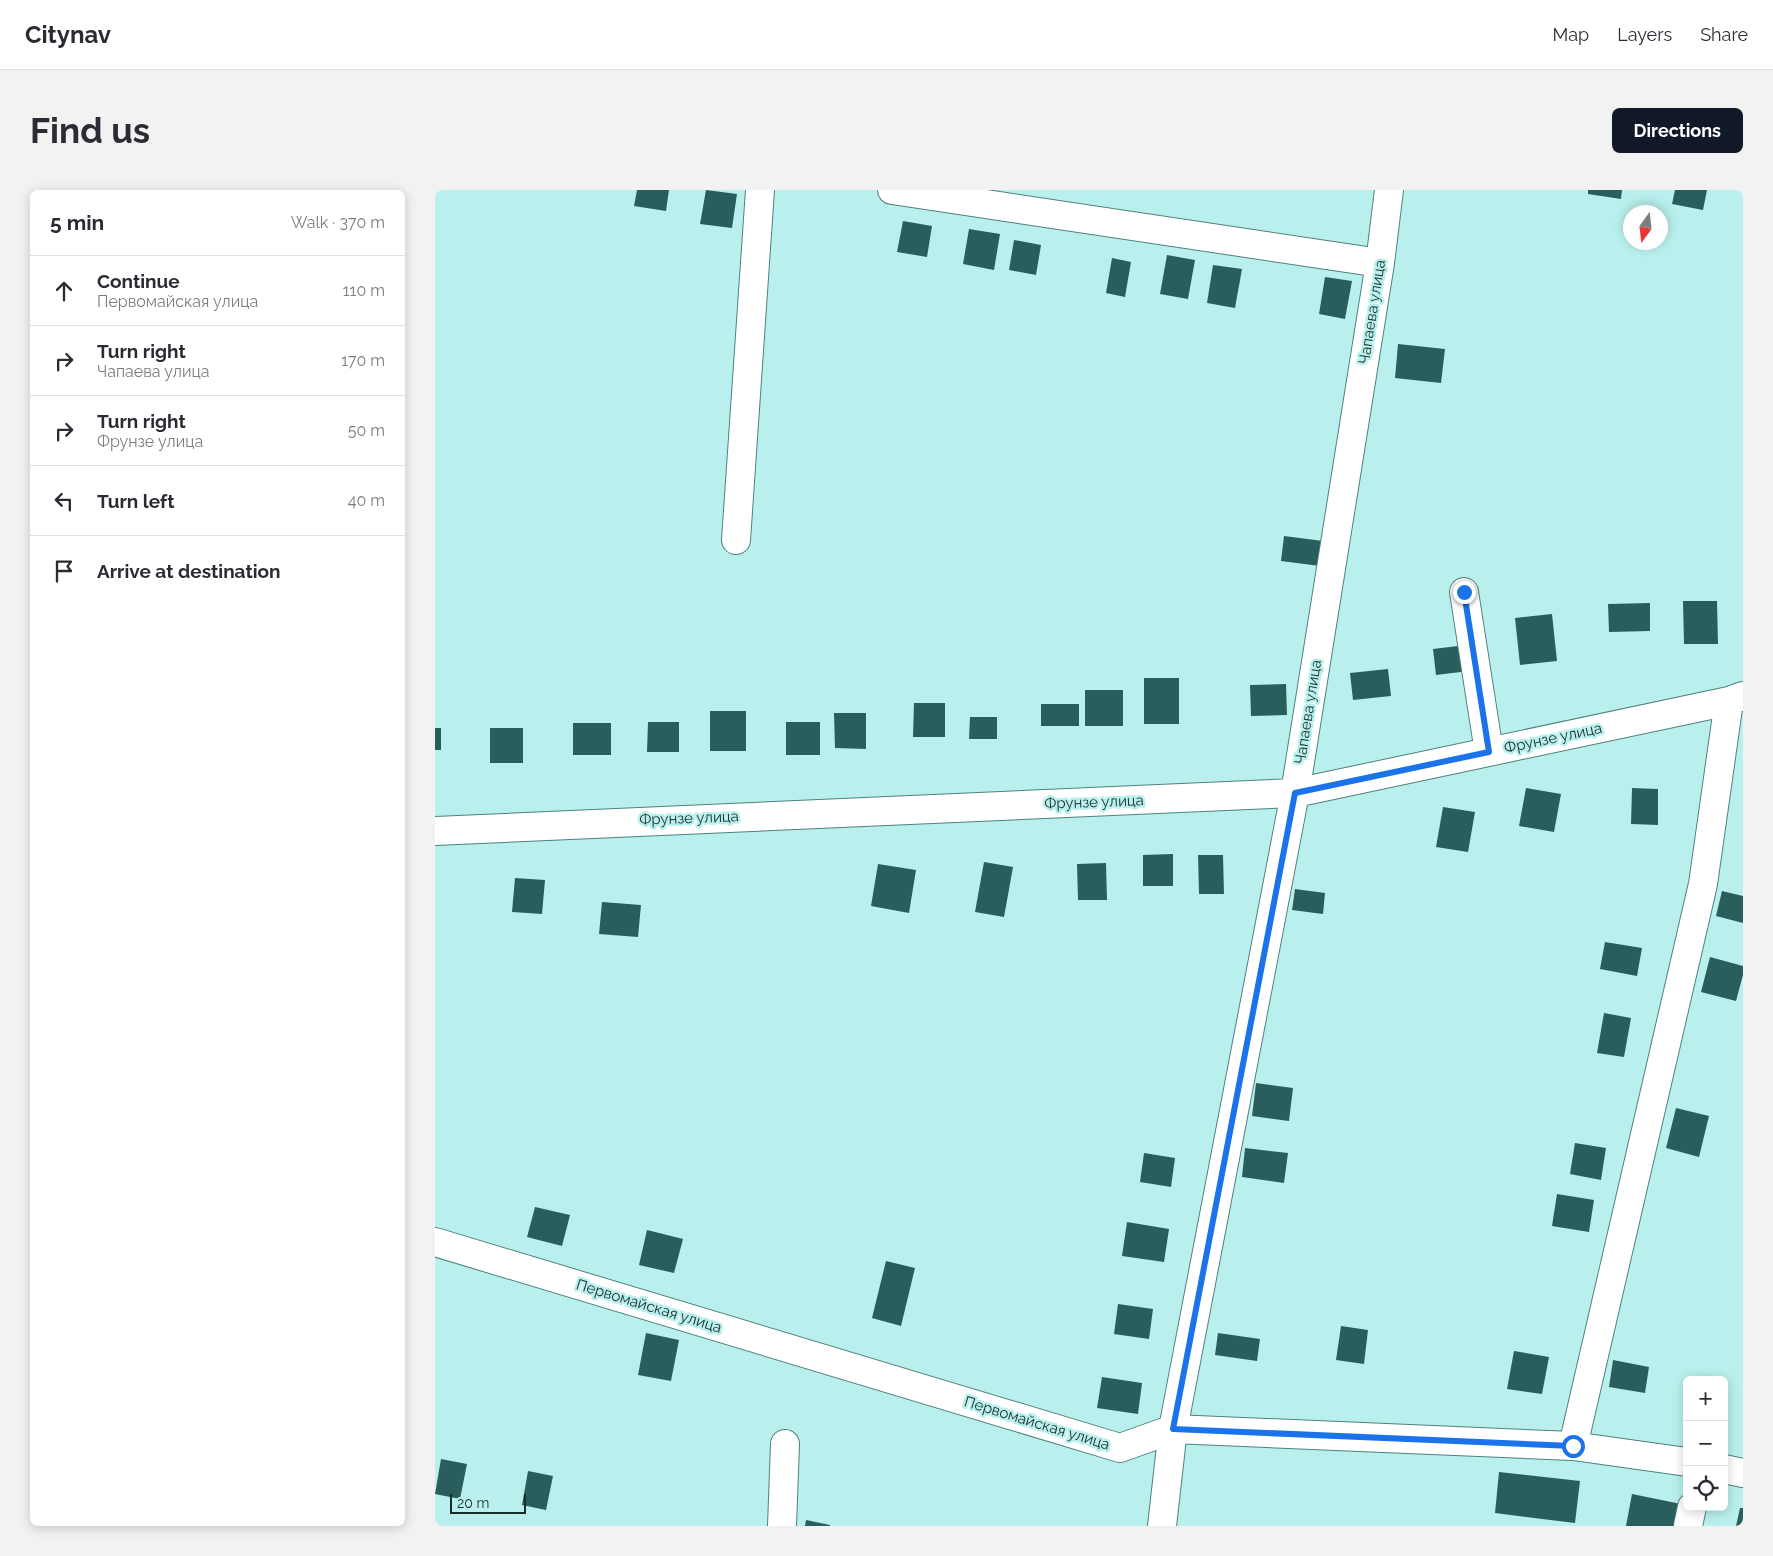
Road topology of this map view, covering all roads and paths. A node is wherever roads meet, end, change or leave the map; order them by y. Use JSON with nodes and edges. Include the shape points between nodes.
{"nodes":[{"id":1,"x":760,"y":190,"type":"edge"},
{"id":2,"x":892,"y":190,"type":"edge"},
{"id":3,"x":1389,"y":190,"type":"edge"},
{"id":4,"x":1380,"y":263,"type":"junction"},
{"id":5,"x":736,"y":540,"type":"dead end"},
{"id":6,"x":1464,"y":592,"type":"dead end"},
{"id":7,"x":1736,"y":698,"type":"edge"},
{"id":8,"x":1489,"y":752,"type":"junction"},
{"id":9,"x":1295,"y":793,"type":"junction"},
{"id":10,"x":435,"y":831,"type":"edge"},
{"id":11,"x":435,"y":1242,"type":"edge"},
{"id":12,"x":1173,"y":1429,"type":"junction"},
{"id":13,"x":785,"y":1444,"type":"dead end"},
{"id":14,"x":1573,"y":1446,"type":"junction"},
{"id":15,"x":1683,"y":1461,"type":"edge"},
{"id":16,"x":1728,"y":1470,"type":"edge"},
{"id":17,"x":1743,"y":1473,"type":"edge"},
{"id":18,"x":1691,"y":1511,"type":"edge"},
{"id":19,"x":782,"y":1526,"type":"edge"},
{"id":20,"x":1162,"y":1526,"type":"edge"},
{"id":21,"x":1688,"y":1526,"type":"edge"}],
"edges":[{"from":1,"to":5,"type":"street"},
{"from":2,"to":4,"type":"street"},
{"from":3,"to":4,"type":"street","name":"Чапаева улица"},
{"from":4,"to":9,"type":"street","name":"Чапаева улица"},
{"from":6,"to":8,"type":"street"},
{"from":7,"to":8,"type":"street","name":"Фрунзе улица"},
{"from":7,"to":14,"type":"street","via":[[1703,884]]},
{"from":8,"to":9,"type":"street","name":"Фрунзе улица"},
{"from":9,"to":10,"type":"street","name":"Фрунзе улица"},
{"from":9,"to":12,"type":"street","name":"Чапаева улица"},
{"from":11,"to":12,"type":"street","name":"Первомайская улица","via":[[1120,1448]]},
{"from":12,"to":14,"type":"street","name":"Первомайская улица"},
{"from":12,"to":20,"type":"street","name":"Чапаева улица"},
{"from":13,"to":19,"type":"street"},
{"from":14,"to":15,"type":"street","name":"Первомайская улица"},
{"from":16,"to":17,"type":"street"},
{"from":18,"to":21,"type":"street"}]}
